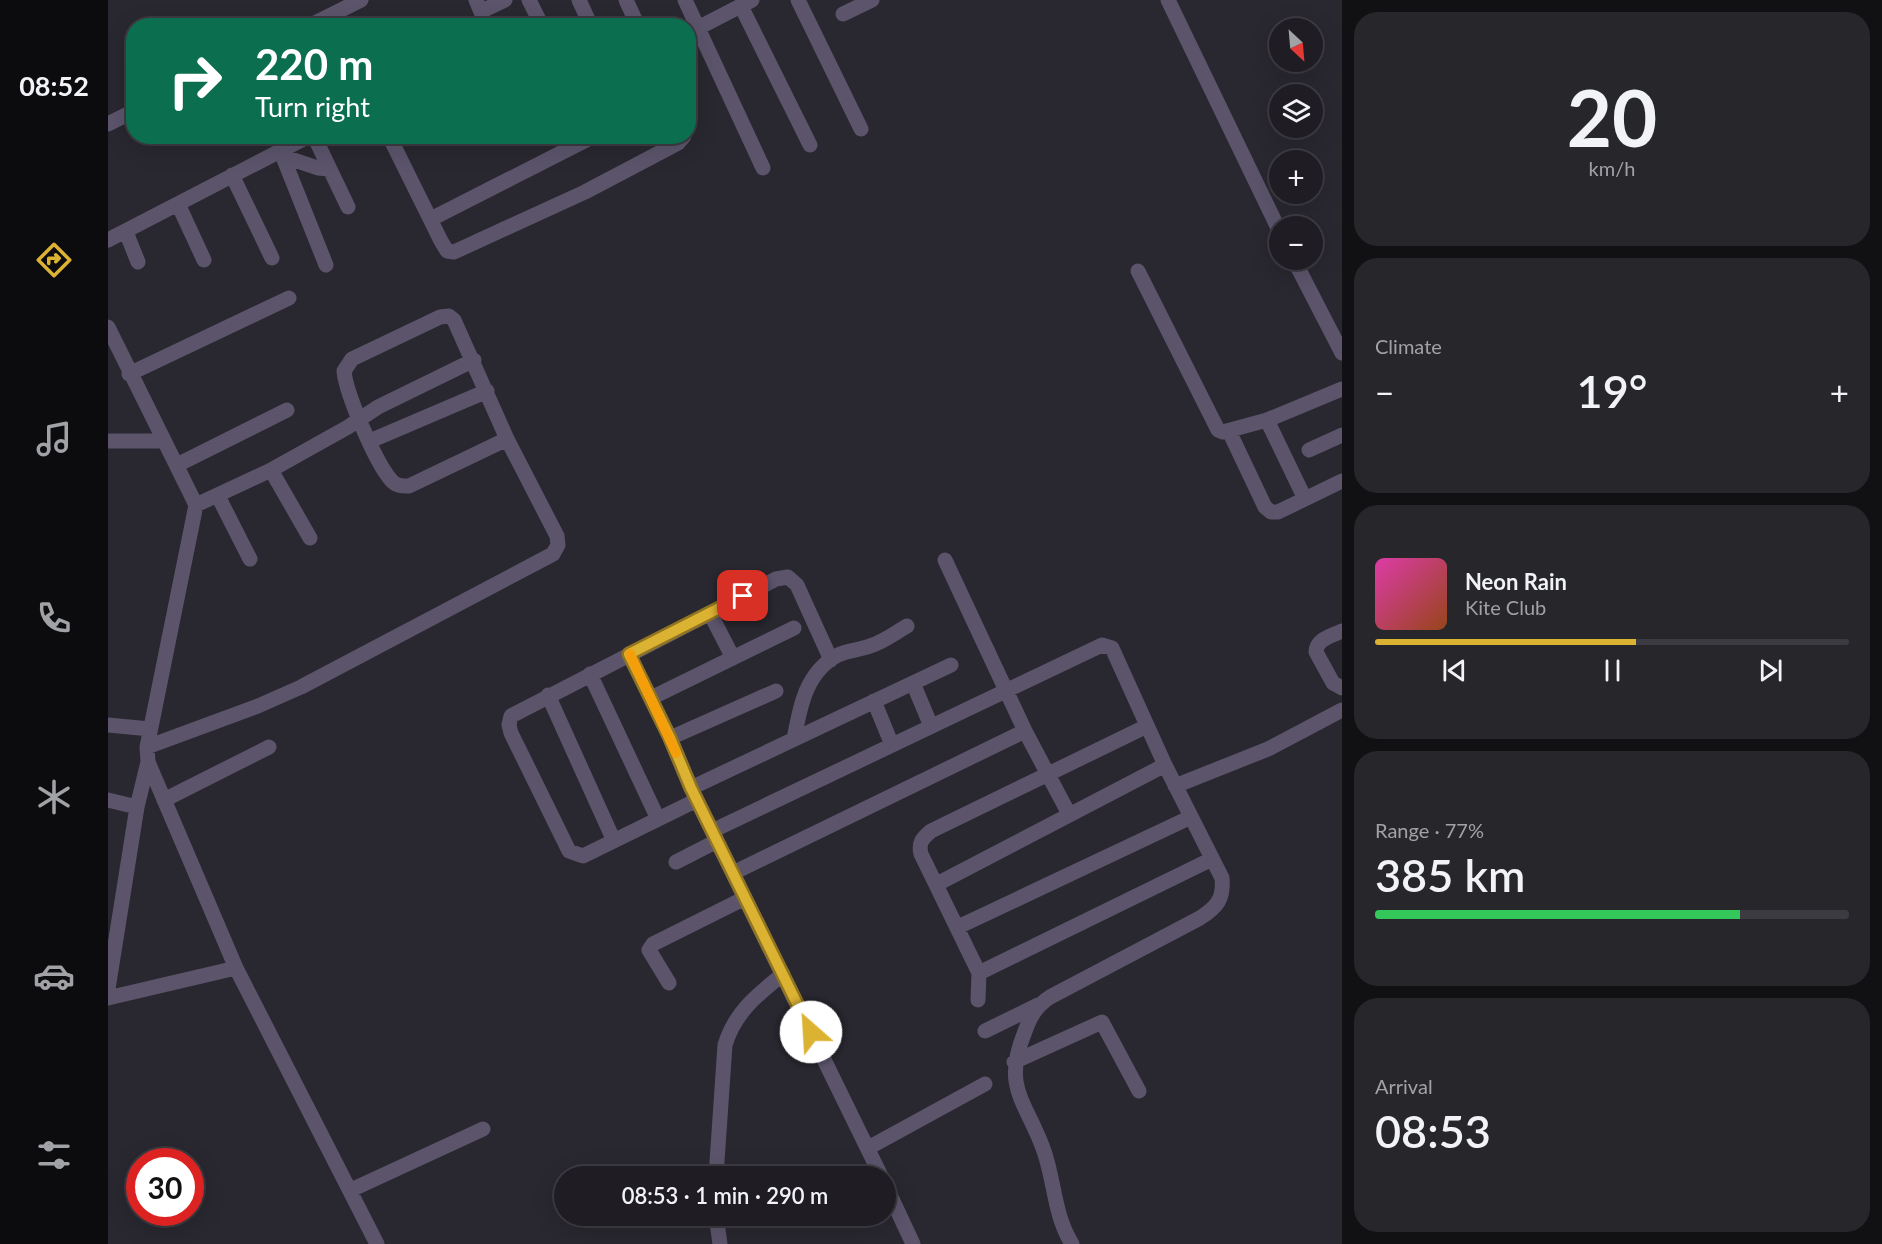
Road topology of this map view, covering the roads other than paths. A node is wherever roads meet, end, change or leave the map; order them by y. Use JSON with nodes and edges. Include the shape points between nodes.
{"nodes":[{"id":1,"x":361,"y":0,"type":"edge"},
{"id":2,"x":505,"y":0,"type":"edge"},
{"id":3,"x":529,"y":0,"type":"edge"},
{"id":4,"x":579,"y":0,"type":"edge"},
{"id":5,"x":626,"y":0,"type":"edge"},
{"id":6,"x":685,"y":0,"type":"edge"},
{"id":7,"x":798,"y":0,"type":"edge"},
{"id":8,"x":872,"y":0,"type":"edge"},
{"id":9,"x":1168,"y":0,"type":"edge"},
{"id":10,"x":747,"y":3,"type":"edge"},
{"id":11,"x":482,"y":12,"type":"edge"},
{"id":12,"x":843,"y":14,"type":"dead end"},
{"id":13,"x":325,"y":18,"type":"edge"},
{"id":14,"x":538,"y":18,"type":"edge"},
{"id":15,"x":587,"y":18,"type":"edge"},
{"id":16,"x":634,"y":18,"type":"edge"},
{"id":17,"x":692,"y":18,"type":"edge"},
{"id":18,"x":696,"y":29,"type":"joint"},
{"id":19,"x":126,"y":115,"type":"edge"},
{"id":20,"x":108,"y":124,"type":"edge"},
{"id":21,"x":861,"y":129,"type":"dead end"},
{"id":22,"x":289,"y":144,"type":"edge"},
{"id":23,"x":318,"y":144,"type":"edge"},
{"id":24,"x":393,"y":144,"type":"edge"},
{"id":25,"x":578,"y":144,"type":"edge"},
{"id":26,"x":676,"y":144,"type":"edge"},
{"id":27,"x":810,"y":146,"type":"dead end"},
{"id":28,"x":281,"y":154,"type":"junction"},
{"id":29,"x":763,"y":168,"type":"dead end"},
{"id":30,"x":329,"y":169,"type":"junction"},
{"id":31,"x":232,"y":175,"type":"junction"},
{"id":32,"x":178,"y":204,"type":"junction"},
{"id":33,"x":348,"y":207,"type":"dead end"},
{"id":34,"x":1272,"y":216,"type":"edge"},
{"id":35,"x":431,"y":219,"type":"junction"},
{"id":36,"x":126,"y":232,"type":"junction"},
{"id":37,"x":108,"y":240,"type":"edge"},
{"id":38,"x":272,"y":258,"type":"dead end"},
{"id":39,"x":204,"y":260,"type":"dead end"},
{"id":40,"x":138,"y":262,"type":"dead end"},
{"id":41,"x":326,"y":265,"type":"dead end"},
{"id":42,"x":1299,"y":270,"type":"edge"},
{"id":43,"x":1138,"y":271,"type":"dead end"},
{"id":44,"x":289,"y":298,"type":"dead end"},
{"id":45,"x":108,"y":327,"type":"edge"},
{"id":46,"x":1342,"y":353,"type":"edge"},
{"id":47,"x":474,"y":360,"type":"junction"},
{"id":48,"x":129,"y":374,"type":"junction"},
{"id":49,"x":1342,"y":389,"type":"edge"},
{"id":50,"x":487,"y":391,"type":"junction"},
{"id":51,"x":287,"y":410,"type":"dead end"},
{"id":52,"x":360,"y":420,"type":"junction"},
{"id":53,"x":1267,"y":420,"type":"junction"},
{"id":54,"x":1229,"y":431,"type":"junction"},
{"id":55,"x":1342,"y":435,"type":"edge"},
{"id":56,"x":507,"y":439,"type":"junction"},
{"id":57,"x":108,"y":441,"type":"edge"},
{"id":58,"x":162,"y":441,"type":"junction"},
{"id":59,"x":370,"y":441,"type":"junction"},
{"id":60,"x":1309,"y":450,"type":"dead end"},
{"id":61,"x":177,"y":465,"type":"junction"},
{"id":62,"x":271,"y":470,"type":"junction"},
{"id":63,"x":1342,"y":481,"type":"edge"},
{"id":64,"x":218,"y":496,"type":"junction"},
{"id":65,"x":1305,"y":499,"type":"junction"},
{"id":66,"x":196,"y":505,"type":"junction"},
{"id":67,"x":310,"y":538,"type":"dead end"},
{"id":68,"x":250,"y":559,"type":"dead end"},
{"id":69,"x":945,"y":560,"type":"dead end"},
{"id":70,"x":710,"y":613,"type":"junction"},
{"id":71,"x":907,"y":626,"type":"dead end"},
{"id":72,"x":794,"y":628,"type":"dead end"},
{"id":73,"x":1342,"y":631,"type":"edge"},
{"id":74,"x":629,"y":654,"type":"junction"},
{"id":75,"x":734,"y":658,"type":"junction"},
{"id":76,"x":831,"y":660,"type":"junction"},
{"id":77,"x":951,"y":664,"type":"dead end"},
{"id":78,"x":590,"y":674,"type":"junction"},
{"id":79,"x":913,"y":683,"type":"junction"},
{"id":80,"x":776,"y":691,"type":"dead end"},
{"id":81,"x":1006,"y":691,"type":"junction"},
{"id":82,"x":1341,"y":693,"type":"edge"},
{"id":83,"x":548,"y":696,"type":"junction"},
{"id":84,"x":651,"y":698,"type":"junction"},
{"id":85,"x":874,"y":701,"type":"junction"},
{"id":86,"x":1342,"y":710,"type":"edge"},
{"id":87,"x":108,"y":725,"type":"edge"},
{"id":88,"x":931,"y":726,"type":"junction"},
{"id":89,"x":1147,"y":726,"type":"junction"},
{"id":90,"x":150,"y":729,"type":"junction"},
{"id":91,"x":1025,"y":731,"type":"junction"},
{"id":92,"x":670,"y":738,"type":"junction"},
{"id":93,"x":795,"y":739,"type":"junction"},
{"id":94,"x":892,"y":745,"type":"junction"},
{"id":95,"x":268,"y":747,"type":"dead end"},
{"id":96,"x":148,"y":755,"type":"junction"},
{"id":97,"x":1165,"y":765,"type":"junction"},
{"id":98,"x":1050,"y":774,"type":"junction"},
{"id":99,"x":1175,"y":786,"type":"junction"},
{"id":100,"x":694,"y":794,"type":"junction"},
{"id":101,"x":108,"y":800,"type":"edge"},
{"id":102,"x":164,"y":800,"type":"junction"},
{"id":103,"x":137,"y":807,"type":"junction"},
{"id":104,"x":1069,"y":814,"type":"junction"},
{"id":105,"x":1191,"y":818,"type":"junction"},
{"id":106,"x":657,"y":819,"type":"junction"},
{"id":107,"x":715,"y":836,"type":"junction"},
{"id":108,"x":614,"y":841,"type":"junction"},
{"id":109,"x":1212,"y":859,"type":"junction"},
{"id":110,"x":676,"y":862,"type":"dead end"},
{"id":111,"x":733,"y":873,"type":"junction"},
{"id":112,"x":937,"y":884,"type":"junction"},
{"id":113,"x":745,"y":898,"type":"junction"},
{"id":114,"x":958,"y":927,"type":"junction"},
{"id":115,"x":236,"y":968,"type":"junction"},
{"id":116,"x":979,"y":973,"type":"junction"},
{"id":117,"x":783,"y":974,"type":"junction"},
{"id":118,"x":669,"y":983,"type":"dead end"},
{"id":119,"x":108,"y":989,"type":"edge"},
{"id":120,"x":108,"y":998,"type":"edge"},
{"id":121,"x":978,"y":1000,"type":"dead end"},
{"id":122,"x":1038,"y":1005,"type":"junction"},
{"id":123,"x":985,"y":1030,"type":"dead end"},
{"id":124,"x":1014,"y":1062,"type":"junction"},
{"id":125,"x":985,"y":1084,"type":"dead end"},
{"id":126,"x":1139,"y":1091,"type":"dead end"},
{"id":127,"x":483,"y":1129,"type":"dead end"},
{"id":128,"x":868,"y":1148,"type":"junction"},
{"id":129,"x":717,"y":1166,"type":"edge"},
{"id":130,"x":876,"y":1166,"type":"edge"},
{"id":131,"x":351,"y":1190,"type":"junction"},
{"id":132,"x":896,"y":1208,"type":"edge"},
{"id":133,"x":718,"y":1226,"type":"edge"},
{"id":134,"x":377,"y":1244,"type":"edge"},
{"id":135,"x":720,"y":1244,"type":"edge"},
{"id":136,"x":913,"y":1244,"type":"edge"},
{"id":137,"x":1071,"y":1244,"type":"edge"}],
"edges":[{"from":1,"to":13,"type":"street"},
{"from":2,"to":11,"type":"street"},
{"from":3,"to":14,"type":"street"},
{"from":4,"to":15,"type":"street"},
{"from":5,"to":16,"type":"street"},
{"from":6,"to":17,"type":"street"},
{"from":7,"to":21,"type":"street"},
{"from":8,"to":12,"type":"street"},
{"from":9,"to":34,"type":"street"},
{"from":10,"to":18,"type":"street"},
{"from":10,"to":27,"type":"street"},
{"from":18,"to":29,"type":"street"},
{"from":19,"to":20,"type":"street"},
{"from":22,"to":28,"type":"street"},
{"from":23,"to":30,"type":"street"},
{"from":24,"to":35,"type":"street"},
{"from":25,"to":35,"type":"street"},
{"from":26,"to":35,"type":"street","via":[[468,248],[447,251]]},
{"from":28,"to":30,"type":"street"},
{"from":28,"to":31,"type":"street"},
{"from":28,"to":41,"type":"street"},
{"from":30,"to":33,"type":"street"},
{"from":31,"to":32,"type":"street"},
{"from":31,"to":38,"type":"street"},
{"from":32,"to":36,"type":"street"},
{"from":32,"to":39,"type":"street"},
{"from":36,"to":37,"type":"street"},
{"from":36,"to":40,"type":"street"},
{"from":42,"to":46,"type":"street"},
{"from":43,"to":54,"type":"street","via":[[1214,423],[1218,430]]},
{"from":44,"to":48,"type":"street"},
{"from":45,"to":48,"type":"street"},
{"from":47,"to":50,"type":"street"},
{"from":47,"to":52,"type":"street","via":[[378,407]]},
{"from":47,"to":52,"type":"street","via":[[458,325],[449,316],[362,352],[344,371]]},
{"from":48,"to":58,"type":"street"},
{"from":49,"to":53,"type":"street"},
{"from":50,"to":56,"type":"street"},
{"from":50,"to":59,"type":"street"},
{"from":51,"to":61,"type":"street"},
{"from":52,"to":59,"type":"street"},
{"from":52,"to":62,"type":"street"},
{"from":53,"to":54,"type":"street"},
{"from":53,"to":65,"type":"street"},
{"from":54,"to":65,"type":"street","via":[[1265,507],[1278,512]]},
{"from":55,"to":60,"type":"street"},
{"from":56,"to":59,"type":"street","via":[[408,486],[391,480]]},
{"from":56,"to":96,"type":"street","via":[[557,536],[553,554],[301,687]]},
{"from":57,"to":58,"type":"street"},
{"from":58,"to":61,"type":"street"},
{"from":61,"to":66,"type":"street"},
{"from":62,"to":64,"type":"street"},
{"from":62,"to":67,"type":"street"},
{"from":63,"to":65,"type":"street"},
{"from":64,"to":66,"type":"street"},
{"from":64,"to":68,"type":"street"},
{"from":66,"to":90,"type":"street"},
{"from":69,"to":81,"type":"street"},
{"from":70,"to":74,"type":"street"},
{"from":70,"to":75,"type":"street"},
{"from":70,"to":76,"type":"street","via":[[776,579],[788,577],[797,585]]},
{"from":71,"to":76,"type":"street"},
{"from":72,"to":75,"type":"street"},
{"from":73,"to":82,"type":"street","via":[[1316,646]]},
{"from":74,"to":78,"type":"street"},
{"from":74,"to":84,"type":"street"},
{"from":75,"to":84,"type":"street"},
{"from":76,"to":93,"type":"street","via":[[804,693]]},
{"from":77,"to":79,"type":"street"},
{"from":78,"to":83,"type":"street"},
{"from":78,"to":106,"type":"street"},
{"from":79,"to":85,"type":"street"},
{"from":79,"to":88,"type":"street"},
{"from":80,"to":92,"type":"street"},
{"from":81,"to":88,"type":"street"},
{"from":81,"to":89,"type":"street","via":[[1108,645]]},
{"from":81,"to":91,"type":"street"},
{"from":83,"to":108,"type":"street"},
{"from":83,"to":108,"type":"street","via":[[511,716],[511,733],[569,851],[583,856]]},
{"from":84,"to":92,"type":"street"},
{"from":85,"to":93,"type":"street"},
{"from":85,"to":94,"type":"street"},
{"from":86,"to":99,"type":"street","via":[[1268,748]]},
{"from":87,"to":90,"type":"street"},
{"from":88,"to":94,"type":"street"},
{"from":89,"to":97,"type":"street"},
{"from":89,"to":98,"type":"street"},
{"from":90,"to":96,"type":"street"},
{"from":91,"to":98,"type":"street"},
{"from":91,"to":111,"type":"street"},
{"from":92,"to":100,"type":"street"},
{"from":93,"to":100,"type":"street"},
{"from":94,"to":107,"type":"street"},
{"from":95,"to":102,"type":"street"},
{"from":96,"to":102,"type":"street"},
{"from":96,"to":103,"type":"street"},
{"from":97,"to":99,"type":"street"},
{"from":97,"to":104,"type":"street"},
{"from":98,"to":104,"type":"street"},
{"from":98,"to":112,"type":"street","via":[[931,831],[922,839],[921,854]]},
{"from":99,"to":105,"type":"street"},
{"from":100,"to":106,"type":"street"},
{"from":100,"to":107,"type":"street"},
{"from":101,"to":103,"type":"street"},
{"from":102,"to":115,"type":"street"},
{"from":103,"to":119,"type":"street"},
{"from":104,"to":112,"type":"street"},
{"from":105,"to":109,"type":"street"},
{"from":105,"to":114,"type":"street"},
{"from":106,"to":108,"type":"street"},
{"from":107,"to":110,"type":"street"},
{"from":107,"to":111,"type":"street"},
{"from":109,"to":116,"type":"street"},
{"from":109,"to":122,"type":"street","via":[[1222,878],[1223,890],[1214,909]]},
{"from":111,"to":113,"type":"street"},
{"from":112,"to":114,"type":"street"},
{"from":113,"to":117,"type":"street"},
{"from":113,"to":118,"type":"street","via":[[653,944],[651,956]]},
{"from":114,"to":116,"type":"street"},
{"from":115,"to":120,"type":"street"},
{"from":115,"to":131,"type":"street"},
{"from":116,"to":121,"type":"street"},
{"from":117,"to":128,"type":"street"},
{"from":117,"to":129,"type":"street","via":[[731,1024],[725,1044]]},
{"from":122,"to":123,"type":"street"},
{"from":122,"to":124,"type":"street"},
{"from":124,"to":126,"type":"street","via":[[1102,1022]]},
{"from":124,"to":137,"type":"street","via":[[1016,1087],[1044,1151],[1058,1214]]},
{"from":125,"to":128,"type":"street"},
{"from":127,"to":131,"type":"street"},
{"from":128,"to":130,"type":"street"},
{"from":131,"to":134,"type":"street"},
{"from":132,"to":136,"type":"street"},
{"from":133,"to":135,"type":"street"}]}
